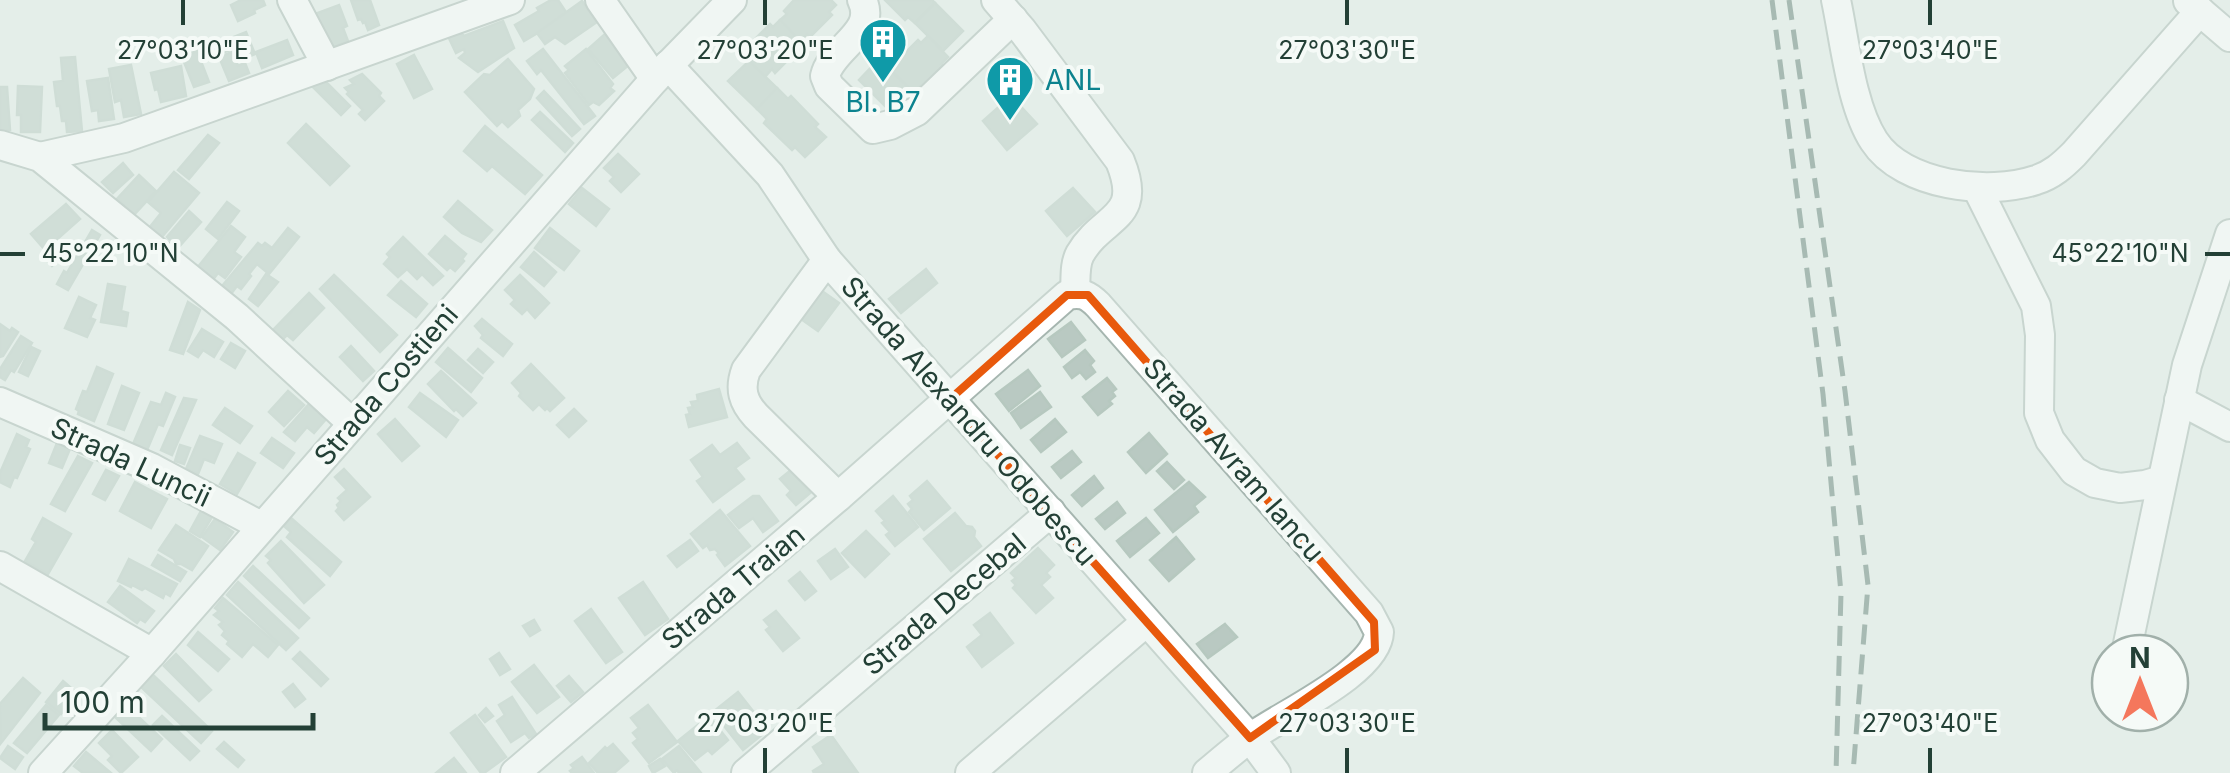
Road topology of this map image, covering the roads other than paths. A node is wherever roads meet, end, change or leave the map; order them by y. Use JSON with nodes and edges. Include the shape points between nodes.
{"nodes":[{"id":1,"x":292,"y":0,"type":"edge"},
{"id":2,"x":510,"y":0,"type":"edge"},
{"id":3,"x":600,"y":0,"type":"edge"},
{"id":4,"x":732,"y":0,"type":"edge"},
{"id":5,"x":862,"y":0,"type":"edge"},
{"id":6,"x":1836,"y":0,"type":"edge"},
{"id":7,"x":2193,"y":6,"type":"edge"},
{"id":8,"x":1004,"y":10,"type":"edge"},
{"id":9,"x":2230,"y":37,"type":"edge"},
{"id":10,"x":327,"y":66,"type":"junction"},
{"id":11,"x":662,"y":72,"type":"junction"},
{"id":12,"x":0,"y":145,"type":"edge"},
{"id":13,"x":40,"y":158,"type":"junction"},
{"id":14,"x":1977,"y":188,"type":"junction"},
{"id":15,"x":2230,"y":234,"type":"edge"},
{"id":16,"x":827,"y":260,"type":"junction"},
{"id":17,"x":1075,"y":293,"type":"junction"},
{"id":18,"x":949,"y":400,"type":"junction"},
{"id":19,"x":2179,"y":400,"type":"junction"},
{"id":20,"x":0,"y":402,"type":"edge"},
{"id":21,"x":352,"y":423,"type":"junction"},
{"id":22,"x":2230,"y":427,"type":"edge"},
{"id":23,"x":2162,"y":480,"type":"junction"},
{"id":24,"x":838,"y":497,"type":"junction"},
{"id":25,"x":1051,"y":512,"type":"junction"},
{"id":26,"x":261,"y":526,"type":"junction"},
{"id":27,"x":0,"y":566,"type":"edge"},
{"id":28,"x":1146,"y":622,"type":"junction"},
{"id":29,"x":2130,"y":633,"type":"edge"},
{"id":30,"x":152,"y":652,"type":"junction"},
{"id":31,"x":1250,"y":738,"type":"junction"},
{"id":32,"x":43,"y":773,"type":"edge"},
{"id":33,"x":515,"y":773,"type":"edge"},
{"id":34,"x":746,"y":773,"type":"edge"},
{"id":35,"x":970,"y":773,"type":"edge"},
{"id":36,"x":1207,"y":773,"type":"edge"},
{"id":37,"x":1276,"y":773,"type":"edge"}],
"edges":[{"from":1,"to":10,"type":"street"},
{"from":2,"to":10,"type":"street"},
{"from":3,"to":11,"type":"street","name":"Strada Alexandru Odobescu"},
{"from":4,"to":11,"type":"street","name":"Strada Costieni"},
{"from":5,"to":8,"type":"street","via":[[863,25],[825,76],[873,129],[917,111]]},
{"from":6,"to":14,"type":"street","via":[[1858,104],[1876,145],[1899,167]]},
{"from":7,"to":9,"type":"street"},
{"from":7,"to":14,"type":"street","via":[[2057,170],[2036,180]]},
{"from":8,"to":17,"type":"street","via":[[1128,179],[1120,214],[1078,256]]},
{"from":10,"to":13,"type":"street","via":[[124,138]]},
{"from":11,"to":16,"type":"street","name":"Strada Alexandru Odobescu","via":[[770,175]]},
{"from":11,"to":21,"type":"street","name":"Strada Costieni"},
{"from":12,"to":13,"type":"street"},
{"from":13,"to":21,"type":"street","via":[[238,316]]},
{"from":14,"to":23,"type":"street","via":[[2036,306],[2039,414],[2050,440],[2074,470],[2095,483],[2120,488]]},
{"from":15,"to":19,"type":"street"},
{"from":16,"to":18,"type":"street","name":"Strada Alexandru Odobescu"},
{"from":16,"to":24,"type":"street","via":[[746,370],[742,391],[756,416]]},
{"from":17,"to":18,"type":"street"},
{"from":17,"to":31,"type":"street","name":"Strada Avram Iancu","via":[[1098,305],[1380,632],[1364,663]]},
{"from":18,"to":24,"type":"street","name":"Strada Traian"},
{"from":18,"to":25,"type":"street","name":"Strada Alexandru Odobescu"},
{"from":19,"to":22,"type":"street"},
{"from":19,"to":23,"type":"street"},
{"from":20,"to":26,"type":"street","name":"Strada Luncii","via":[[152,468]]},
{"from":21,"to":26,"type":"street","name":"Strada Costieni"},
{"from":23,"to":29,"type":"street"},
{"from":24,"to":33,"type":"street","name":"Strada Traian"},
{"from":25,"to":28,"type":"street","name":"Strada Alexandru Odobescu"},
{"from":25,"to":34,"type":"street","name":"Strada Decebal"},
{"from":26,"to":30,"type":"street","name":"Strada Costieni"},
{"from":27,"to":30,"type":"street"},
{"from":28,"to":31,"type":"street","name":"Strada Alexandru Odobescu"},
{"from":28,"to":35,"type":"street"},
{"from":30,"to":32,"type":"street","name":"Strada Costieni"},
{"from":31,"to":36,"type":"street"},
{"from":31,"to":37,"type":"street","name":"Strada Alexandru Odobescu"}]}
